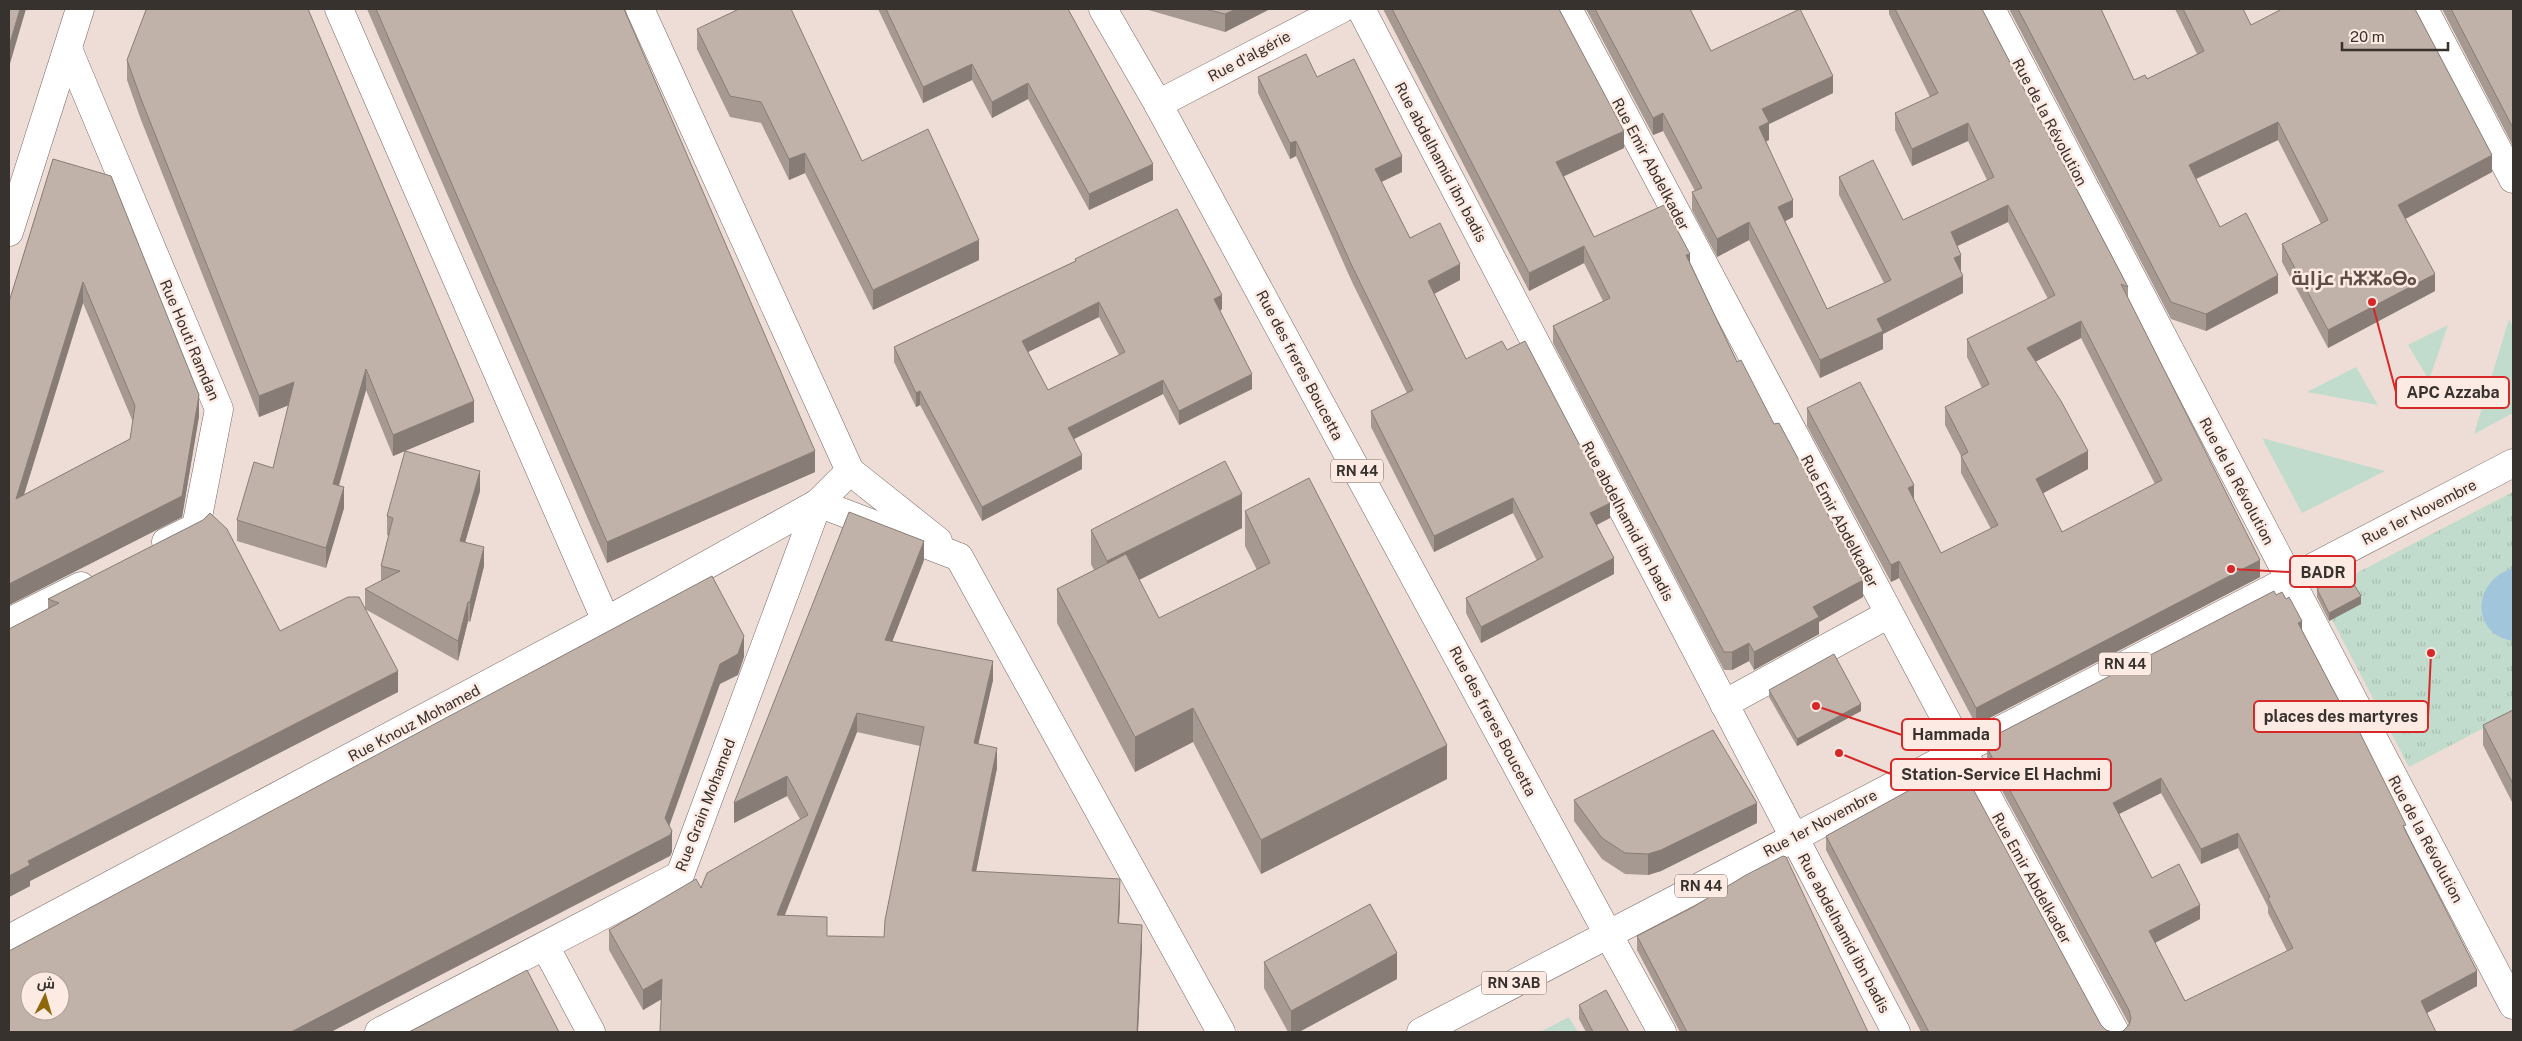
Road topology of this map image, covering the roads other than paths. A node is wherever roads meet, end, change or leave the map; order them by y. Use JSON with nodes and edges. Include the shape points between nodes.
{"nodes":[{"id":1,"x":80,"y":9,"type":"edge"},
{"id":2,"x":339,"y":9,"type":"edge"},
{"id":3,"x":640,"y":9,"type":"edge"},
{"id":4,"x":1103,"y":9,"type":"edge"},
{"id":5,"x":1341,"y":9,"type":"edge"},
{"id":6,"x":1361,"y":9,"type":"edge"},
{"id":7,"x":1568,"y":9,"type":"edge"},
{"id":8,"x":1991,"y":9,"type":"edge"},
{"id":9,"x":2424,"y":9,"type":"edge"},
{"id":10,"x":68,"y":49,"type":"junction"},
{"id":11,"x":1158,"y":104,"type":"junction"},
{"id":12,"x":2513,"y":180,"type":"edge"},
{"id":13,"x":9,"y":232,"type":"edge"},
{"id":14,"x":2513,"y":463,"type":"edge"},
{"id":15,"x":850,"y":471,"type":"junction"},
{"id":16,"x":818,"y":503,"type":"junction"},
{"id":17,"x":142,"y":555,"type":"edge"},
{"id":18,"x":959,"y":557,"type":"junction"},
{"id":19,"x":107,"y":573,"type":"edge"},
{"id":20,"x":2288,"y":579,"type":"junction"},
{"id":21,"x":1889,"y":614,"type":"junction"},
{"id":22,"x":606,"y":621,"type":"junction"},
{"id":23,"x":9,"y":622,"type":"edge"},
{"id":24,"x":1724,"y":704,"type":"junction"},
{"id":25,"x":1962,"y":750,"type":"junction"},
{"id":26,"x":1794,"y":837,"type":"junction"},
{"id":27,"x":1608,"y":934,"type":"junction"},
{"id":28,"x":9,"y":939,"type":"edge"},
{"id":29,"x":545,"y":946,"type":"junction"},
{"id":30,"x":2513,"y":1006,"type":"edge"},
{"id":31,"x":379,"y":1032,"type":"edge"},
{"id":32,"x":591,"y":1032,"type":"edge"},
{"id":33,"x":1221,"y":1032,"type":"edge"},
{"id":34,"x":1421,"y":1032,"type":"edge"},
{"id":35,"x":1662,"y":1032,"type":"edge"},
{"id":36,"x":1896,"y":1032,"type":"edge"},
{"id":37,"x":2115,"y":1032,"type":"edge"}],
"edges":[{"from":1,"to":10,"type":"street"},
{"from":2,"to":22,"type":"street"},
{"from":3,"to":15,"type":"street"},
{"from":4,"to":11,"type":"street","name":"Rue des freres Boucetta","number":"RN 44"},
{"from":5,"to":11,"type":"street","name":"Rue d'algérie"},
{"from":6,"to":24,"type":"street","name":"Rue abdelhamid ibn badis"},
{"from":7,"to":21,"type":"street","name":"Rue Emir Abdelkader"},
{"from":8,"to":20,"type":"street","name":"Rue de la Révolution"},
{"from":9,"to":12,"type":"street"},
{"from":10,"to":13,"type":"street"},
{"from":10,"to":17,"type":"street","name":"Rue Houti Ramdan","via":[[219,409],[196,528]]},
{"from":11,"to":27,"type":"street","name":"Rue des freres Boucetta","number":"RN 44"},
{"from":14,"to":20,"type":"street","name":"Rue 1er Novembre","number":"RN 44"},
{"from":15,"to":16,"type":"street"},
{"from":15,"to":18,"type":"street"},
{"from":16,"to":18,"type":"street"},
{"from":16,"to":22,"type":"street","name":"Rue Knouz Mohamed"},
{"from":16,"to":29,"type":"street","name":"Rue Grain Mohamed","via":[[680,875]]},
{"from":18,"to":33,"type":"street"},
{"from":19,"to":23,"type":"street"},
{"from":20,"to":25,"type":"street","name":"Rue 1er Novembre","number":"RN 44"},
{"from":20,"to":30,"type":"street","name":"Rue de la Révolution"},
{"from":21,"to":24,"type":"street"},
{"from":21,"to":25,"type":"street","name":"Rue Emir Abdelkader"},
{"from":22,"to":28,"type":"street","name":"Rue Knouz Mohamed"},
{"from":24,"to":26,"type":"street","name":"Rue abdelhamid ibn badis"},
{"from":25,"to":26,"type":"street","name":"Rue 1er Novembre","number":"RN 44"},
{"from":25,"to":37,"type":"street","name":"Rue Emir Abdelkader"},
{"from":26,"to":27,"type":"street","name":"Rue 1er Novembre","number":"RN 44"},
{"from":26,"to":36,"type":"street","name":"Rue abdelhamid ibn badis"},
{"from":27,"to":34,"type":"street","name":"Rue 1er Novembre","number":"RN 3AB"},
{"from":27,"to":35,"type":"street","name":"Rue des freres Boucetta"},
{"from":29,"to":31,"type":"street","name":"Rue Grain Mohamed"},
{"from":29,"to":32,"type":"street"}]}
